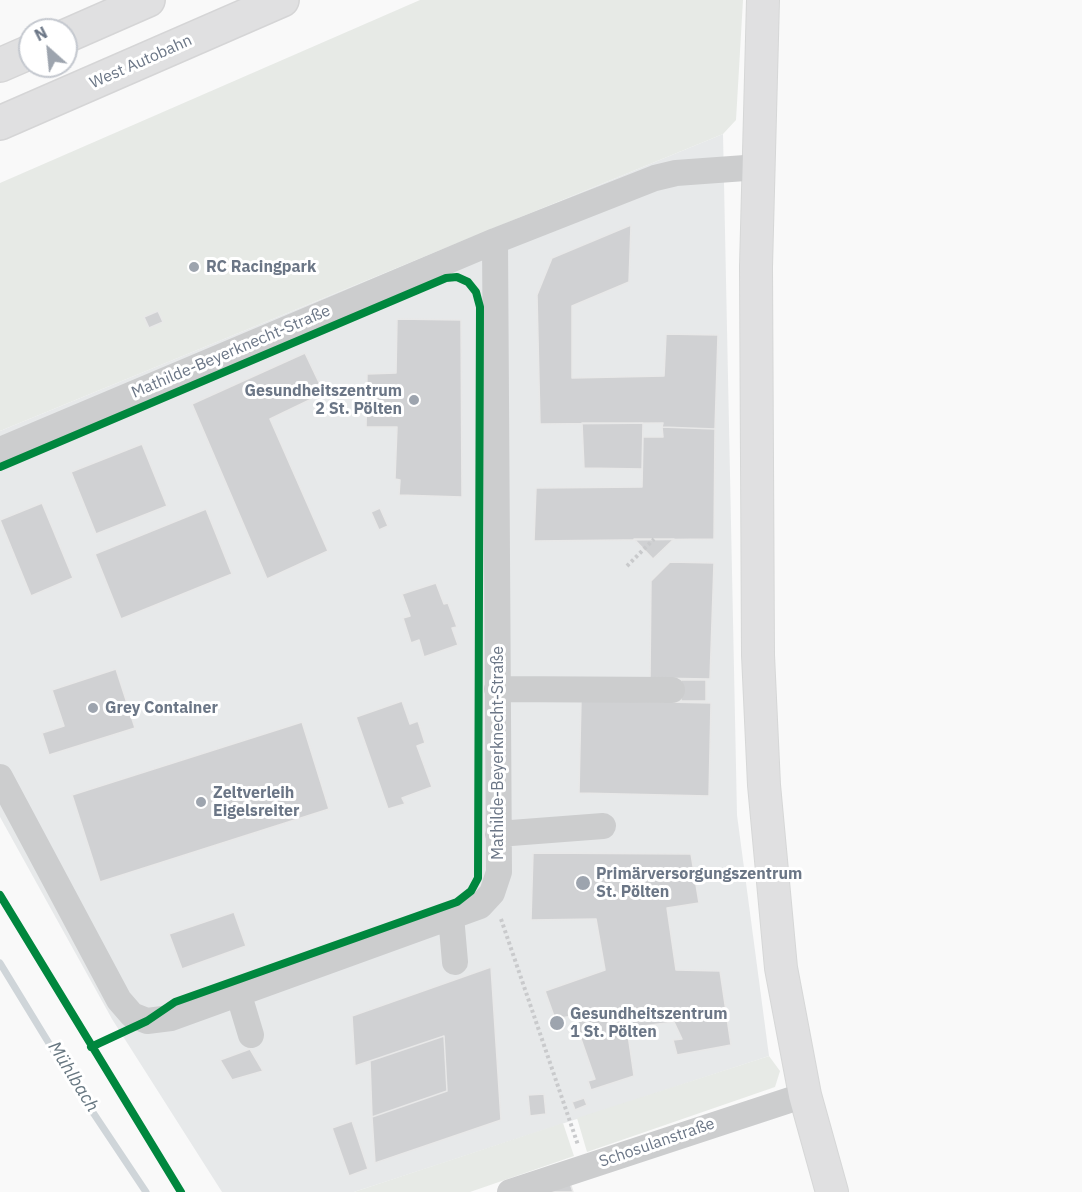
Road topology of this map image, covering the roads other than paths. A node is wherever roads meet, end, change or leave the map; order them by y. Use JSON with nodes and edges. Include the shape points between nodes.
{"nodes":[{"id":1,"x":148,"y":0,"type":"edge"},
{"id":2,"x":282,"y":0,"type":"edge"},
{"id":3,"x":763,"y":0,"type":"edge"},
{"id":4,"x":78,"y":31,"type":"edge"},
{"id":5,"x":18,"y":57,"type":"edge"},
{"id":6,"x":0,"y":65,"type":"edge"},
{"id":7,"x":0,"y":123,"type":"edge"},
{"id":8,"x":759,"y":167,"type":"junction"},
{"id":9,"x":495,"y":240,"type":"junction"},
{"id":10,"x":0,"y":450,"type":"edge"},
{"id":11,"x":497,"y":689,"type":"junction"},
{"id":12,"x":672,"y":690,"type":"dead end"},
{"id":13,"x":0,"y":777,"type":"edge"},
{"id":14,"x":603,"y":826,"type":"dead end"},
{"id":15,"x":498,"y":834,"type":"junction"},
{"id":16,"x":452,"y":916,"type":"junction"},
{"id":17,"x":455,"y":962,"type":"dead end"},
{"id":18,"x":238,"y":992,"type":"junction"},
{"id":19,"x":251,"y":1035,"type":"dead end"},
{"id":20,"x":805,"y":1095,"type":"junction"},
{"id":21,"x":510,"y":1192,"type":"edge"},
{"id":22,"x":832,"y":1192,"type":"edge"}],
"edges":[{"from":1,"to":4,"type":"highway"},
{"from":2,"to":7,"type":"highway","name":"West Autobahn"},
{"from":3,"to":8,"type":"main road"},
{"from":5,"to":6,"type":"highway"},
{"from":8,"to":9,"type":"street","name":"Mathilde-Beyerknecht-Straße","via":[[655,178]]},
{"from":8,"to":20,"type":"main road","via":[[758,655],[764,785],[781,968]]},
{"from":9,"to":10,"type":"street","name":"Mathilde-Beyerknecht-Straße"},
{"from":9,"to":11,"type":"street","name":"Mathilde-Beyerknecht-Straße"},
{"from":11,"to":12,"type":"street"},
{"from":11,"to":15,"type":"street","name":"Mathilde-Beyerknecht-Straße"},
{"from":13,"to":18,"type":"street","via":[[119,1000],[132,1015],[147,1022],[171,1018]]},
{"from":14,"to":15,"type":"street"},
{"from":15,"to":16,"type":"street","name":"Mathilde-Beyerknecht-Straße","via":[[499,872],[492,893],[480,906]]},
{"from":16,"to":17,"type":"street"},
{"from":16,"to":18,"type":"street"},
{"from":18,"to":19,"type":"street"},
{"from":20,"to":21,"type":"street","name":"Schosulanstraße"},
{"from":20,"to":22,"type":"main road"}]}
